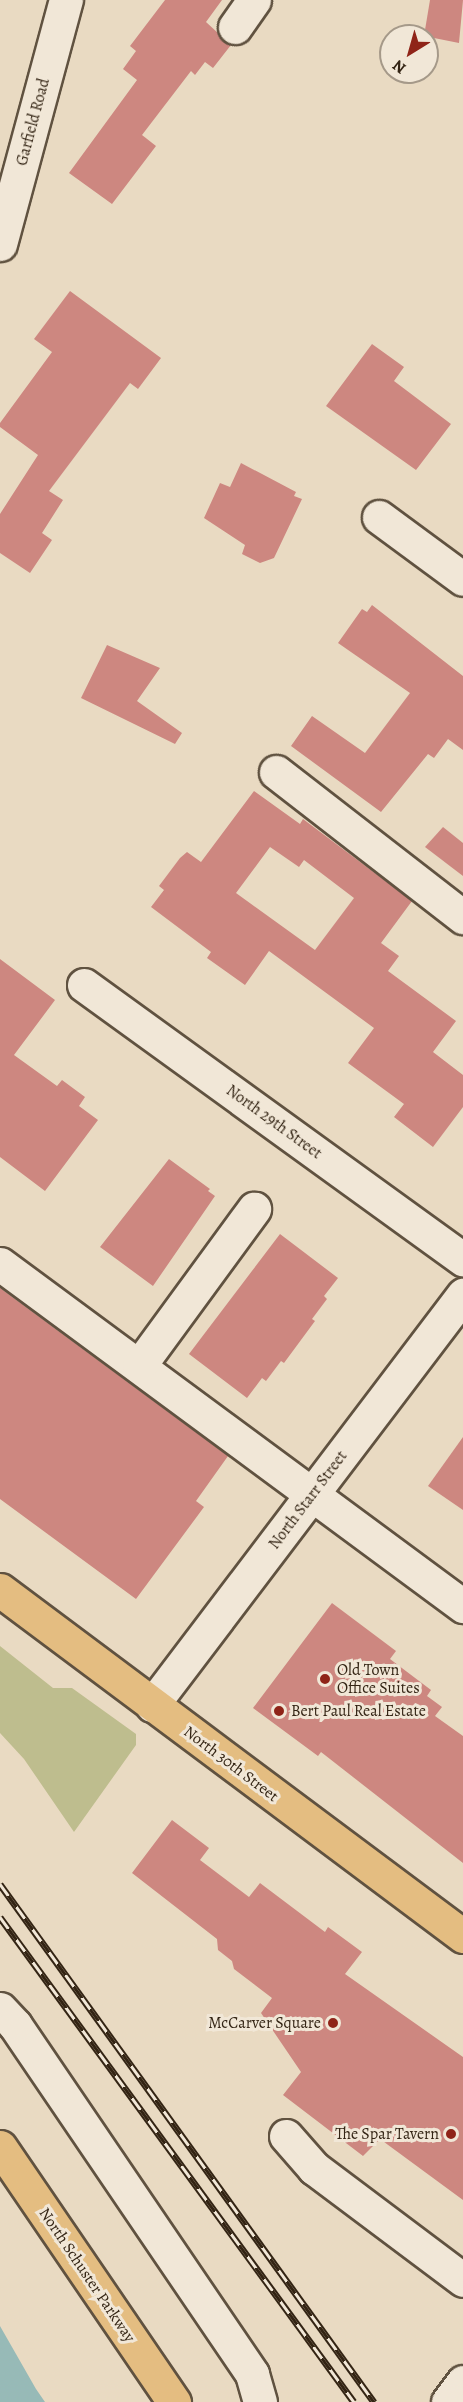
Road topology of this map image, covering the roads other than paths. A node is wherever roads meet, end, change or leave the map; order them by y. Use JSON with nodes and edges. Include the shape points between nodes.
{"nodes":[{"id":1,"x":66,"y":0,"type":"edge"},
{"id":2,"x":254,"y":0,"type":"edge"},
{"id":3,"x":235,"y":27,"type":"dead end"},
{"id":4,"x":0,"y":244,"type":"edge"},
{"id":5,"x":379,"y":517,"type":"dead end"},
{"id":6,"x":463,"y":579,"type":"edge"},
{"id":7,"x":276,"y":772,"type":"dead end"},
{"id":8,"x":463,"y":917,"type":"edge"},
{"id":9,"x":84,"y":985,"type":"dead end"},
{"id":10,"x":254,"y":1209,"type":"dead end"},
{"id":11,"x":463,"y":1259,"type":"edge"},
{"id":12,"x":0,"y":1264,"type":"edge"},
{"id":13,"x":463,"y":1295,"type":"edge"},
{"id":14,"x":139,"y":1366,"type":"junction"},
{"id":15,"x":313,"y":1493,"type":"junction"},
{"id":16,"x":0,"y":1590,"type":"edge"},
{"id":17,"x":463,"y":1606,"type":"edge"},
{"id":18,"x":152,"y":1705,"type":"junction"},
{"id":19,"x":463,"y":1936,"type":"edge"},
{"id":20,"x":0,"y":2009,"type":"edge"},
{"id":21,"x":286,"y":2136,"type":"dead end"},
{"id":22,"x":0,"y":2147,"type":"edge"},
{"id":23,"x":463,"y":2280,"type":"edge"},
{"id":24,"x":463,"y":2382,"type":"edge"},
{"id":25,"x":174,"y":2402,"type":"edge"},
{"id":26,"x":260,"y":2402,"type":"edge"},
{"id":27,"x":448,"y":2402,"type":"edge"}],
"edges":[{"from":1,"to":4,"type":"street","name":"Garfield Road"},
{"from":2,"to":3,"type":"street"},
{"from":5,"to":6,"type":"street"},
{"from":7,"to":8,"type":"street"},
{"from":9,"to":11,"type":"street","name":"North 29th Street"},
{"from":10,"to":14,"type":"street"},
{"from":12,"to":14,"type":"street"},
{"from":13,"to":15,"type":"street","name":"North Starr Street"},
{"from":14,"to":15,"type":"street"},
{"from":15,"to":17,"type":"street"},
{"from":15,"to":18,"type":"street","name":"North Starr Street"},
{"from":16,"to":18,"type":"main road","name":"North 30th Street"},
{"from":18,"to":19,"type":"main road","name":"North 30th Street"},
{"from":20,"to":26,"type":"street","via":[[15,2025],[252,2374]]},
{"from":21,"to":23,"type":"street","via":[[315,2168]]},
{"from":22,"to":25,"type":"main road","name":"North Schuster Parkway"},
{"from":24,"to":27,"type":"street"}]}
